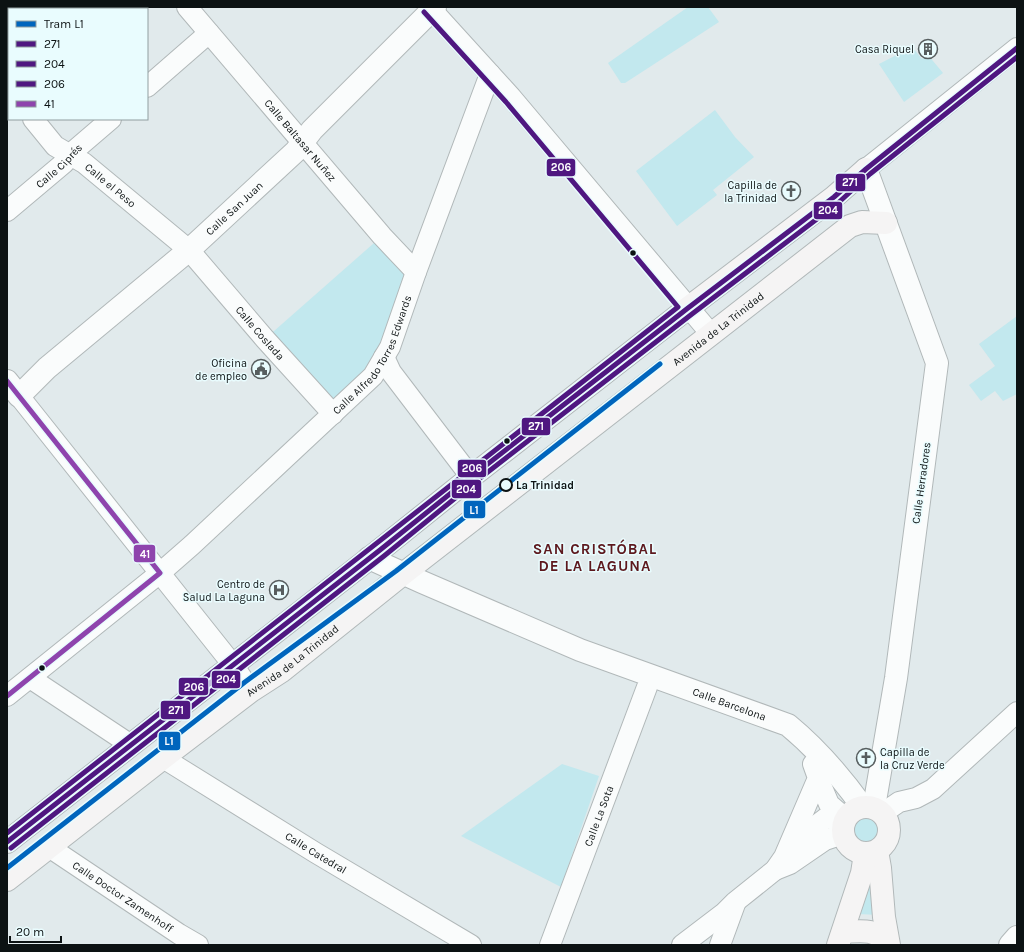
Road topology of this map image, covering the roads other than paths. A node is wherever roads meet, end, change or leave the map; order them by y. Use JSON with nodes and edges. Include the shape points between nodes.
{"nodes":[{"id":1,"x":187,"y":7,"type":"edge"},
{"id":2,"x":432,"y":8,"type":"edge"},
{"id":3,"x":209,"y":33,"type":"junction"},
{"id":4,"x":1017,"y":48,"type":"edge"},
{"id":5,"x":490,"y":74,"type":"junction"},
{"id":6,"x":148,"y":86,"type":"edge"},
{"id":7,"x":34,"y":120,"type":"edge"},
{"id":8,"x":110,"y":120,"type":"edge"},
{"id":9,"x":302,"y":143,"type":"junction"},
{"id":10,"x":71,"y":155,"type":"junction"},
{"id":11,"x":866,"y":169,"type":"junction"},
{"id":12,"x":834,"y":197,"type":"junction"},
{"id":13,"x":7,"y":211,"type":"edge"},
{"id":14,"x":886,"y":223,"type":"junction"},
{"id":15,"x":850,"y":226,"type":"junction"},
{"id":16,"x":189,"y":250,"type":"junction"},
{"id":17,"x":416,"y":272,"type":"junction"},
{"id":18,"x":688,"y":308,"type":"junction"},
{"id":19,"x":710,"y":334,"type":"junction"},
{"id":20,"x":384,"y":357,"type":"junction"},
{"id":21,"x":13,"y":388,"type":"edge"},
{"id":22,"x":333,"y":414,"type":"junction"},
{"id":23,"x":471,"y":477,"type":"junction"},
{"id":24,"x":369,"y":558,"type":"junction"},
{"id":25,"x":160,"y":573,"type":"junction"},
{"id":26,"x":404,"y":574,"type":"junction"},
{"id":27,"x":566,"y":644,"type":"junction"},
{"id":28,"x":233,"y":665,"type":"junction"},
{"id":29,"x":30,"y":678,"type":"junction"},
{"id":30,"x":647,"y":687,"type":"junction"},
{"id":31,"x":251,"y":691,"type":"junction"},
{"id":32,"x":7,"y":696,"type":"edge"},
{"id":33,"x":1017,"y":712,"type":"edge"},
{"id":34,"x":131,"y":745,"type":"junction"},
{"id":35,"x":163,"y":758,"type":"junction"},
{"id":36,"x":816,"y":771,"type":"junction"},
{"id":37,"x":861,"y":816,"type":"junction"},
{"id":38,"x":7,"y":842,"type":"edge"},
{"id":39,"x":789,"y":847,"type":"junction"},
{"id":40,"x":49,"y":848,"type":"junction"},
{"id":41,"x":871,"y":852,"type":"junction"},
{"id":42,"x":775,"y":870,"type":"junction"},
{"id":43,"x":7,"y":880,"type":"edge"},
{"id":44,"x":736,"y":902,"type":"junction"},
{"id":45,"x":1017,"y":937,"type":"edge"},
{"id":46,"x":840,"y":938,"type":"edge"},
{"id":47,"x":889,"y":944,"type":"edge"},
{"id":48,"x":198,"y":945,"type":"edge"},
{"id":49,"x":471,"y":945,"type":"edge"},
{"id":50,"x":550,"y":945,"type":"edge"},
{"id":51,"x":682,"y":945,"type":"edge"},
{"id":52,"x":720,"y":945,"type":"edge"},
{"id":53,"x":1010,"y":945,"type":"edge"}],
"edges":[{"from":1,"to":3,"type":"street","name":"Calle Baltasar Nuñez"},
{"from":2,"to":5,"type":"street"},
{"from":2,"to":9,"type":"street","name":"Calle San Juan"},
{"from":3,"to":6,"type":"street"},
{"from":3,"to":9,"type":"street","name":"Calle Baltasar Nuñez"},
{"from":4,"to":11,"type":"street"},
{"from":5,"to":17,"type":"street","name":"Calle Alfredo Torres Edwards"},
{"from":5,"to":18,"type":"street"},
{"from":7,"to":10,"type":"street","name":"Calle el Peso","via":[[55,146]]},
{"from":8,"to":10,"type":"street","name":"Calle Ciprés"},
{"from":9,"to":16,"type":"street","name":"Calle San Juan"},
{"from":9,"to":17,"type":"street","name":"Calle Baltasar Nuñez"},
{"from":10,"to":13,"type":"street","name":"Calle Ciprés"},
{"from":10,"to":16,"type":"street","name":"Calle el Peso"},
{"from":11,"to":12,"type":"main road"},
{"from":11,"to":14,"type":"street","name":"Calle Herradores"},
{"from":12,"to":15,"type":"main road","via":[[847,211]]},
{"from":12,"to":18,"type":"main road"},
{"from":14,"to":15,"type":"main road","name":"Avenida de La Trinidad","via":[[862,222]]},
{"from":14,"to":37,"type":"street","name":"Calle Herradores","via":[[937,363],[897,670]]},
{"from":15,"to":19,"type":"main road","name":"Avenida de La Trinidad"},
{"from":16,"to":21,"type":"street","name":"Calle San Juan","via":[[47,368]]},
{"from":16,"to":22,"type":"street","name":"Calle Coslada"},
{"from":17,"to":20,"type":"street","name":"Calle Alfredo Torres Edwards","via":[[390,347]]},
{"from":18,"to":19,"type":"street"},
{"from":18,"to":23,"type":"main road"},
{"from":19,"to":26,"type":"main road","name":"Avenida de La Trinidad"},
{"from":20,"to":22,"type":"street","name":"Calle Alfredo Torres Edwards","via":[[373,376]]},
{"from":20,"to":23,"type":"street","via":[[391,372]]},
{"from":21,"to":25,"type":"street"},
{"from":22,"to":25,"type":"street","name":"Calle Alfredo Torres Edwards"},
{"from":23,"to":24,"type":"main road"},
{"from":24,"to":26,"type":"street","name":"Calle Barcelona"},
{"from":24,"to":28,"type":"main road"},
{"from":25,"to":28,"type":"street"},
{"from":25,"to":29,"type":"street","name":"Calle Alfredo Torres Edwards"},
{"from":26,"to":27,"type":"street","name":"Calle Barcelona"},
{"from":26,"to":31,"type":"main road","name":"Avenida de La Trinidad","via":[[282,671]]},
{"from":27,"to":30,"type":"street","name":"Calle Barcelona","via":[[569,659]]},
{"from":27,"to":37,"type":"street","name":"Calle Barcelona","via":[[788,725],[844,781]]},
{"from":28,"to":31,"type":"street"},
{"from":28,"to":34,"type":"main road"},
{"from":29,"to":32,"type":"street","name":"Calle Alfredo Torres Edwards"},
{"from":29,"to":34,"type":"street"},
{"from":30,"to":36,"type":"street","name":"Calle Barcelona","via":[[787,736],[796,741]]},
{"from":30,"to":50,"type":"street","name":"Calle La Sota"},
{"from":31,"to":35,"type":"main road","name":"Avenida de La Trinidad"},
{"from":33,"to":37,"type":"street","via":[[933,788],[916,798]]},
{"from":34,"to":38,"type":"main road"},
{"from":35,"to":40,"type":"main road","name":"Avenida de La Trinidad"},
{"from":35,"to":49,"type":"street","name":"Calle Catedral"},
{"from":36,"to":37,"type":"street","via":[[829,804]]},
{"from":36,"to":39,"type":"street"},
{"from":37,"to":39,"type":"street","via":[[826,818]]},
{"from":37,"to":41,"type":"main road","via":[[847,844],[855,851]]},
{"from":37,"to":41,"type":"main road","via":[[889,823],[890,834],[886,844]]},
{"from":37,"to":42,"type":"street","via":[[790,864]]},
{"from":39,"to":42,"type":"street"},
{"from":40,"to":43,"type":"main road","name":"Avenida de La Trinidad"},
{"from":40,"to":48,"type":"street","name":"Calle Doctor Zamenhoff"},
{"from":41,"to":46,"type":"main road"},
{"from":41,"to":47,"type":"main road","via":[[880,868]]},
{"from":42,"to":44,"type":"street"},
{"from":44,"to":51,"type":"street"},
{"from":44,"to":52,"type":"street"},
{"from":45,"to":53,"type":"street"},
{"from":46,"to":47,"type":"main road","via":[[868,931],[880,935]]}]}
